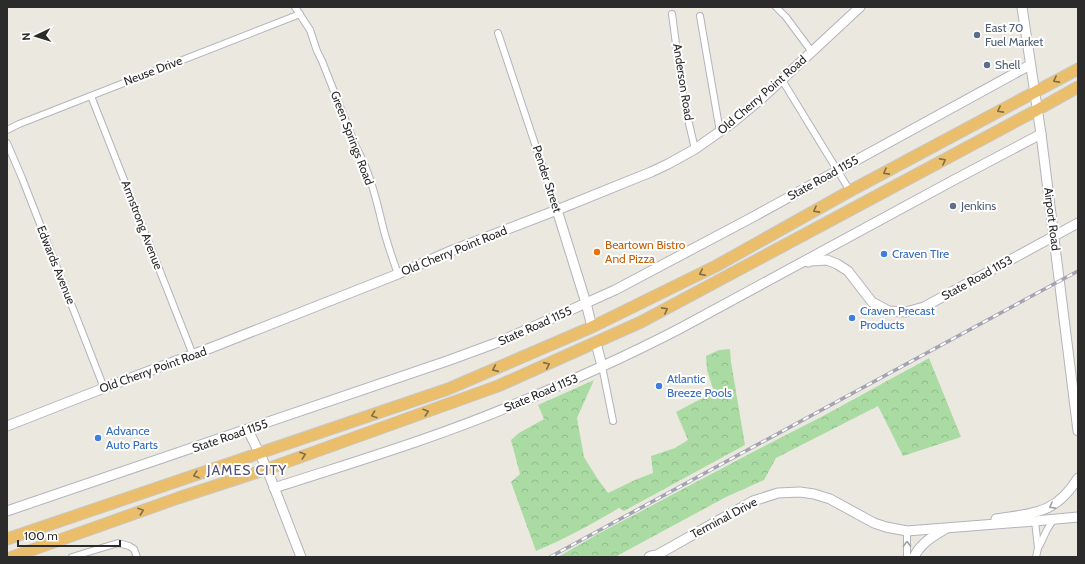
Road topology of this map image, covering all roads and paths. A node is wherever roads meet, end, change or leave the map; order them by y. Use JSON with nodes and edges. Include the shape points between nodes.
{"nodes":[{"id":1,"x":295,"y":7,"type":"edge"},
{"id":2,"x":776,"y":7,"type":"edge"},
{"id":3,"x":860,"y":7,"type":"edge"},
{"id":4,"x":1022,"y":7,"type":"edge"},
{"id":5,"x":300,"y":14,"type":"junction"},
{"id":6,"x":672,"y":14,"type":"dead end"},
{"id":7,"x":700,"y":16,"type":"dead end"},
{"id":8,"x":498,"y":32,"type":"dead end"},
{"id":9,"x":812,"y":52,"type":"junction"},
{"id":10,"x":1030,"y":65,"type":"junction"},
{"id":11,"x":1078,"y":69,"type":"edge"},
{"id":12,"x":782,"y":80,"type":"junction"},
{"id":13,"x":1078,"y":87,"type":"edge"},
{"id":14,"x":1034,"y":92,"type":"junction"},
{"id":15,"x":91,"y":96,"type":"junction"},
{"id":16,"x":1037,"y":110,"type":"junction"},
{"id":17,"x":7,"y":130,"type":"edge"},
{"id":18,"x":720,"y":132,"type":"junction"},
{"id":19,"x":1041,"y":134,"type":"junction"},
{"id":20,"x":7,"y":143,"type":"edge"},
{"id":21,"x":695,"y":149,"type":"junction"},
{"id":22,"x":837,"y":170,"type":"junction"},
{"id":23,"x":850,"y":191,"type":"junction"},
{"id":24,"x":557,"y":210,"type":"junction"},
{"id":25,"x":1078,"y":223,"type":"edge"},
{"id":26,"x":1054,"y":236,"type":"junction"},
{"id":27,"x":795,"y":266,"type":"junction"},
{"id":28,"x":398,"y":274,"type":"junction"},
{"id":29,"x":586,"y":303,"type":"junction"},
{"id":30,"x":592,"y":327,"type":"junction"},
{"id":31,"x":596,"y":343,"type":"junction"},
{"id":32,"x":193,"y":355,"type":"junction"},
{"id":33,"x":602,"y":366,"type":"junction"},
{"id":34,"x":104,"y":388,"type":"junction"},
{"id":35,"x":613,"y":421,"type":"dead end"},
{"id":36,"x":7,"y":426,"type":"edge"},
{"id":37,"x":248,"y":430,"type":"junction"},
{"id":38,"x":1078,"y":431,"type":"edge"},
{"id":39,"x":260,"y":454,"type":"junction"},
{"id":40,"x":267,"y":469,"type":"junction"},
{"id":41,"x":1078,"y":478,"type":"edge"},
{"id":42,"x":274,"y":488,"type":"junction"},
{"id":43,"x":7,"y":511,"type":"edge"},
{"id":44,"x":1078,"y":517,"type":"edge"},
{"id":45,"x":1054,"y":520,"type":"junction"},
{"id":46,"x":1035,"y":522,"type":"junction"},
{"id":47,"x":981,"y":526,"type":"junction"},
{"id":48,"x":945,"y":529,"type":"junction"},
{"id":49,"x":907,"y":531,"type":"junction"},
{"id":50,"x":7,"y":539,"type":"edge"},
{"id":51,"x":1038,"y":548,"type":"junction"},
{"id":52,"x":299,"y":556,"type":"edge"},
{"id":53,"x":654,"y":556,"type":"edge"},
{"id":54,"x":12,"y":557,"type":"edge"},
{"id":55,"x":72,"y":557,"type":"edge"},
{"id":56,"x":137,"y":557,"type":"edge"},
{"id":57,"x":907,"y":557,"type":"edge"},
{"id":58,"x":914,"y":557,"type":"edge"},
{"id":59,"x":1036,"y":557,"type":"edge"}],
"edges":[{"from":1,"to":5,"type":"street","name":"Green Springs Road"},
{"from":2,"to":9,"type":"street"},
{"from":3,"to":9,"type":"street","name":"Old Cherry Point Road"},
{"from":4,"to":10,"type":"street","name":"Airport Road"},
{"from":5,"to":15,"type":"street","name":"Neuse Drive"},
{"from":5,"to":28,"type":"street","name":"Green Springs Road","via":[[310,30],[363,160]]},
{"from":6,"to":21,"type":"street","name":"Anderson Road","via":[[681,82]]},
{"from":7,"to":18,"type":"street"},
{"from":8,"to":24,"type":"street","name":"Pender Street"},
{"from":9,"to":12,"type":"street","name":"Old Cherry Point Road"},
{"from":10,"to":14,"type":"street","name":"Airport Road"},
{"from":10,"to":22,"type":"street","name":"State Road 1155"},
{"from":11,"to":14,"type":"highway","one_way":true},
{"from":12,"to":18,"type":"street","name":"Old Cherry Point Road"},
{"from":12,"to":22,"type":"street"},
{"from":13,"to":16,"type":"highway"},
{"from":14,"to":16,"type":"street","name":"Airport Road"},
{"from":14,"to":23,"type":"highway","one_way":true},
{"from":15,"to":17,"type":"street","name":"Neuse Drive"},
{"from":15,"to":32,"type":"street","name":"Armstrong Avenue"},
{"from":16,"to":19,"type":"street","name":"Airport Road"},
{"from":31,"to":16,"type":"highway","one_way":true,"via":[[641,322]]},
{"from":18,"to":21,"type":"street","name":"Old Cherry Point Road"},
{"from":19,"to":26,"type":"street","name":"Airport Road"},
{"from":19,"to":27,"type":"street","name":"State Road 1153"},
{"from":20,"to":34,"type":"street","name":"Edwards Avenue"},
{"from":21,"to":24,"type":"street","name":"Old Cherry Point Road","via":[[651,172]]},
{"from":22,"to":23,"type":"street"},
{"from":22,"to":29,"type":"street","name":"State Road 1155","via":[[751,218]]},
{"from":23,"to":30,"type":"highway","one_way":true,"via":[[716,266]]},
{"from":24,"to":28,"type":"street","name":"Old Cherry Point Road"},
{"from":24,"to":29,"type":"street","name":"Pender Street"},
{"from":25,"to":26,"type":"street","name":"State Road 1153"},
{"from":26,"to":27,"type":"street","name":"State Road 1153","via":[[924,307],[906,312],[889,310],[872,302],[848,271],[837,264],[827,260]]},
{"from":26,"to":38,"type":"street","name":"Airport Road"},
{"from":27,"to":33,"type":"street","name":"State Road 1153","via":[[679,329]]},
{"from":28,"to":32,"type":"street","name":"Old Cherry Point Road"},
{"from":29,"to":30,"type":"street","name":"Pender Street"},
{"from":29,"to":37,"type":"street","name":"State Road 1155","via":[[496,343]]},
{"from":30,"to":39,"type":"highway","one_way":true,"via":[[448,390]]},
{"from":31,"to":33,"type":"street"},
{"from":40,"to":31,"type":"highway","one_way":true,"via":[[498,386]]},
{"from":32,"to":34,"type":"street","name":"Old Cherry Point Road"},
{"from":33,"to":35,"type":"street"},
{"from":33,"to":42,"type":"street","name":"State Road 1153","via":[[512,406]]},
{"from":34,"to":36,"type":"street","name":"Old Cherry Point Road"},
{"from":37,"to":39,"type":"street"},
{"from":37,"to":43,"type":"street","name":"State Road 1155"},
{"from":39,"to":40,"type":"street"},
{"from":39,"to":50,"type":"highway","one_way":true},
{"from":40,"to":42,"type":"street"},
{"from":54,"to":40,"type":"highway","one_way":true},
{"from":41,"to":47,"type":"street","one_way":true,"via":[[1064,497],[1049,508],[1040,512],[992,520]]},
{"from":42,"to":52,"type":"street"},
{"from":44,"to":45,"type":"street","name":"Terminal Drive"},
{"from":45,"to":46,"type":"street","name":"Terminal Drive"},
{"from":45,"to":51,"type":"street","via":[[1045,531]]},
{"from":46,"to":47,"type":"street","name":"Terminal Drive"},
{"from":46,"to":51,"type":"street"},
{"from":47,"to":48,"type":"street","name":"Terminal Drive"},
{"from":48,"to":49,"type":"street","name":"Terminal Drive"},
{"from":48,"to":58,"type":"street","via":[[924,544]]},
{"from":49,"to":53,"type":"street","name":"Terminal Drive","via":[[886,527],[830,499],[814,494],[778,493],[753,501]]},
{"from":57,"to":49,"type":"street","one_way":true},
{"from":51,"to":59,"type":"street"},
{"from":55,"to":56,"type":"street","via":[[118,543],[134,549]]}]}
